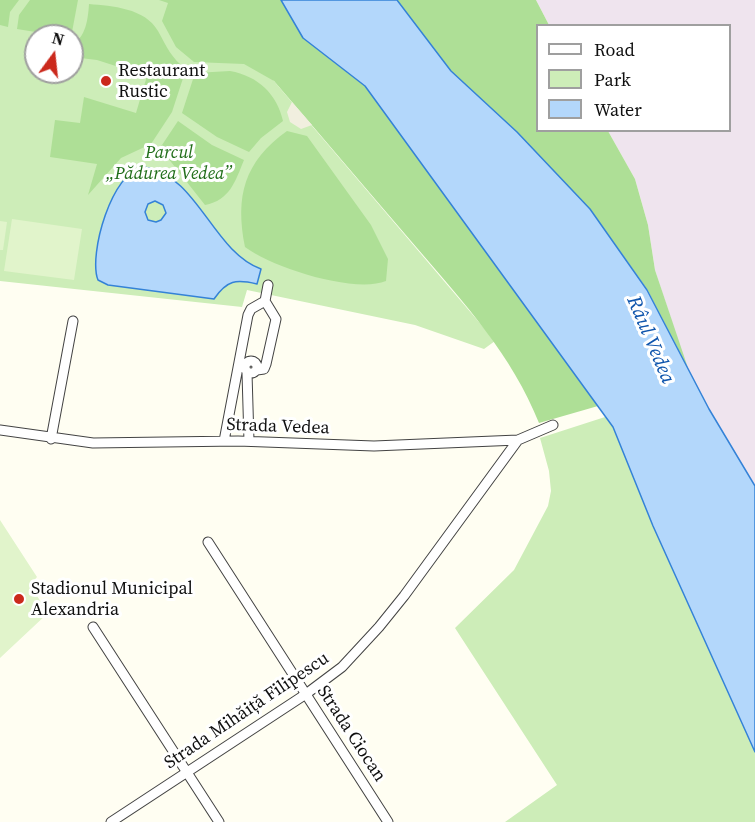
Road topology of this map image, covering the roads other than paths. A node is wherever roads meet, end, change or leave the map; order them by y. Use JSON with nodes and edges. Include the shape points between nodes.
{"nodes":[{"id":1,"x":268,"y":285,"type":"dead end"},
{"id":2,"x":265,"y":301,"type":"junction"},
{"id":3,"x":73,"y":321,"type":"dead end"},
{"id":4,"x":246,"y":368,"type":"junction"},
{"id":5,"x":553,"y":425,"type":"dead end"},
{"id":6,"x":0,"y":430,"type":"edge"},
{"id":7,"x":51,"y":439,"type":"junction"},
{"id":8,"x":518,"y":440,"type":"junction"},
{"id":9,"x":224,"y":441,"type":"junction"},
{"id":10,"x":249,"y":441,"type":"junction"},
{"id":11,"x":208,"y":542,"type":"dead end"},
{"id":12,"x":93,"y":627,"type":"dead end"},
{"id":13,"x":306,"y":694,"type":"junction"},
{"id":14,"x":186,"y":772,"type":"junction"},
{"id":15,"x":111,"y":822,"type":"edge"},
{"id":16,"x":219,"y":822,"type":"edge"},
{"id":17,"x":388,"y":822,"type":"edge"}],
"edges":[{"from":1,"to":2,"type":"street"},
{"from":2,"to":4,"type":"street","via":[[250,309]]},
{"from":2,"to":4,"type":"street","via":[[276,319],[266,364],[264,369]]},
{"from":3,"to":7,"type":"street"},
{"from":4,"to":9,"type":"street"},
{"from":4,"to":10,"type":"street"},
{"from":5,"to":8,"type":"street","name":"Strada Vedea"},
{"from":6,"to":7,"type":"street","name":"Strada Vedea"},
{"from":7,"to":9,"type":"street","name":"Strada Vedea","via":[[93,443]]},
{"from":8,"to":10,"type":"street","name":"Strada Vedea","via":[[374,446]]},
{"from":8,"to":13,"type":"street","name":"Strada Mihăiță Filipescu","via":[[379,627],[342,667]]},
{"from":9,"to":10,"type":"street","name":"Strada Vedea"},
{"from":11,"to":13,"type":"street","name":"Strada Ciocan"},
{"from":12,"to":14,"type":"street"},
{"from":13,"to":14,"type":"street","name":"Strada Mihăiță Filipescu"},
{"from":13,"to":17,"type":"street","name":"Strada Ciocan"},
{"from":14,"to":15,"type":"street","name":"Strada Mihăiță Filipescu"},
{"from":14,"to":16,"type":"street"}]}
